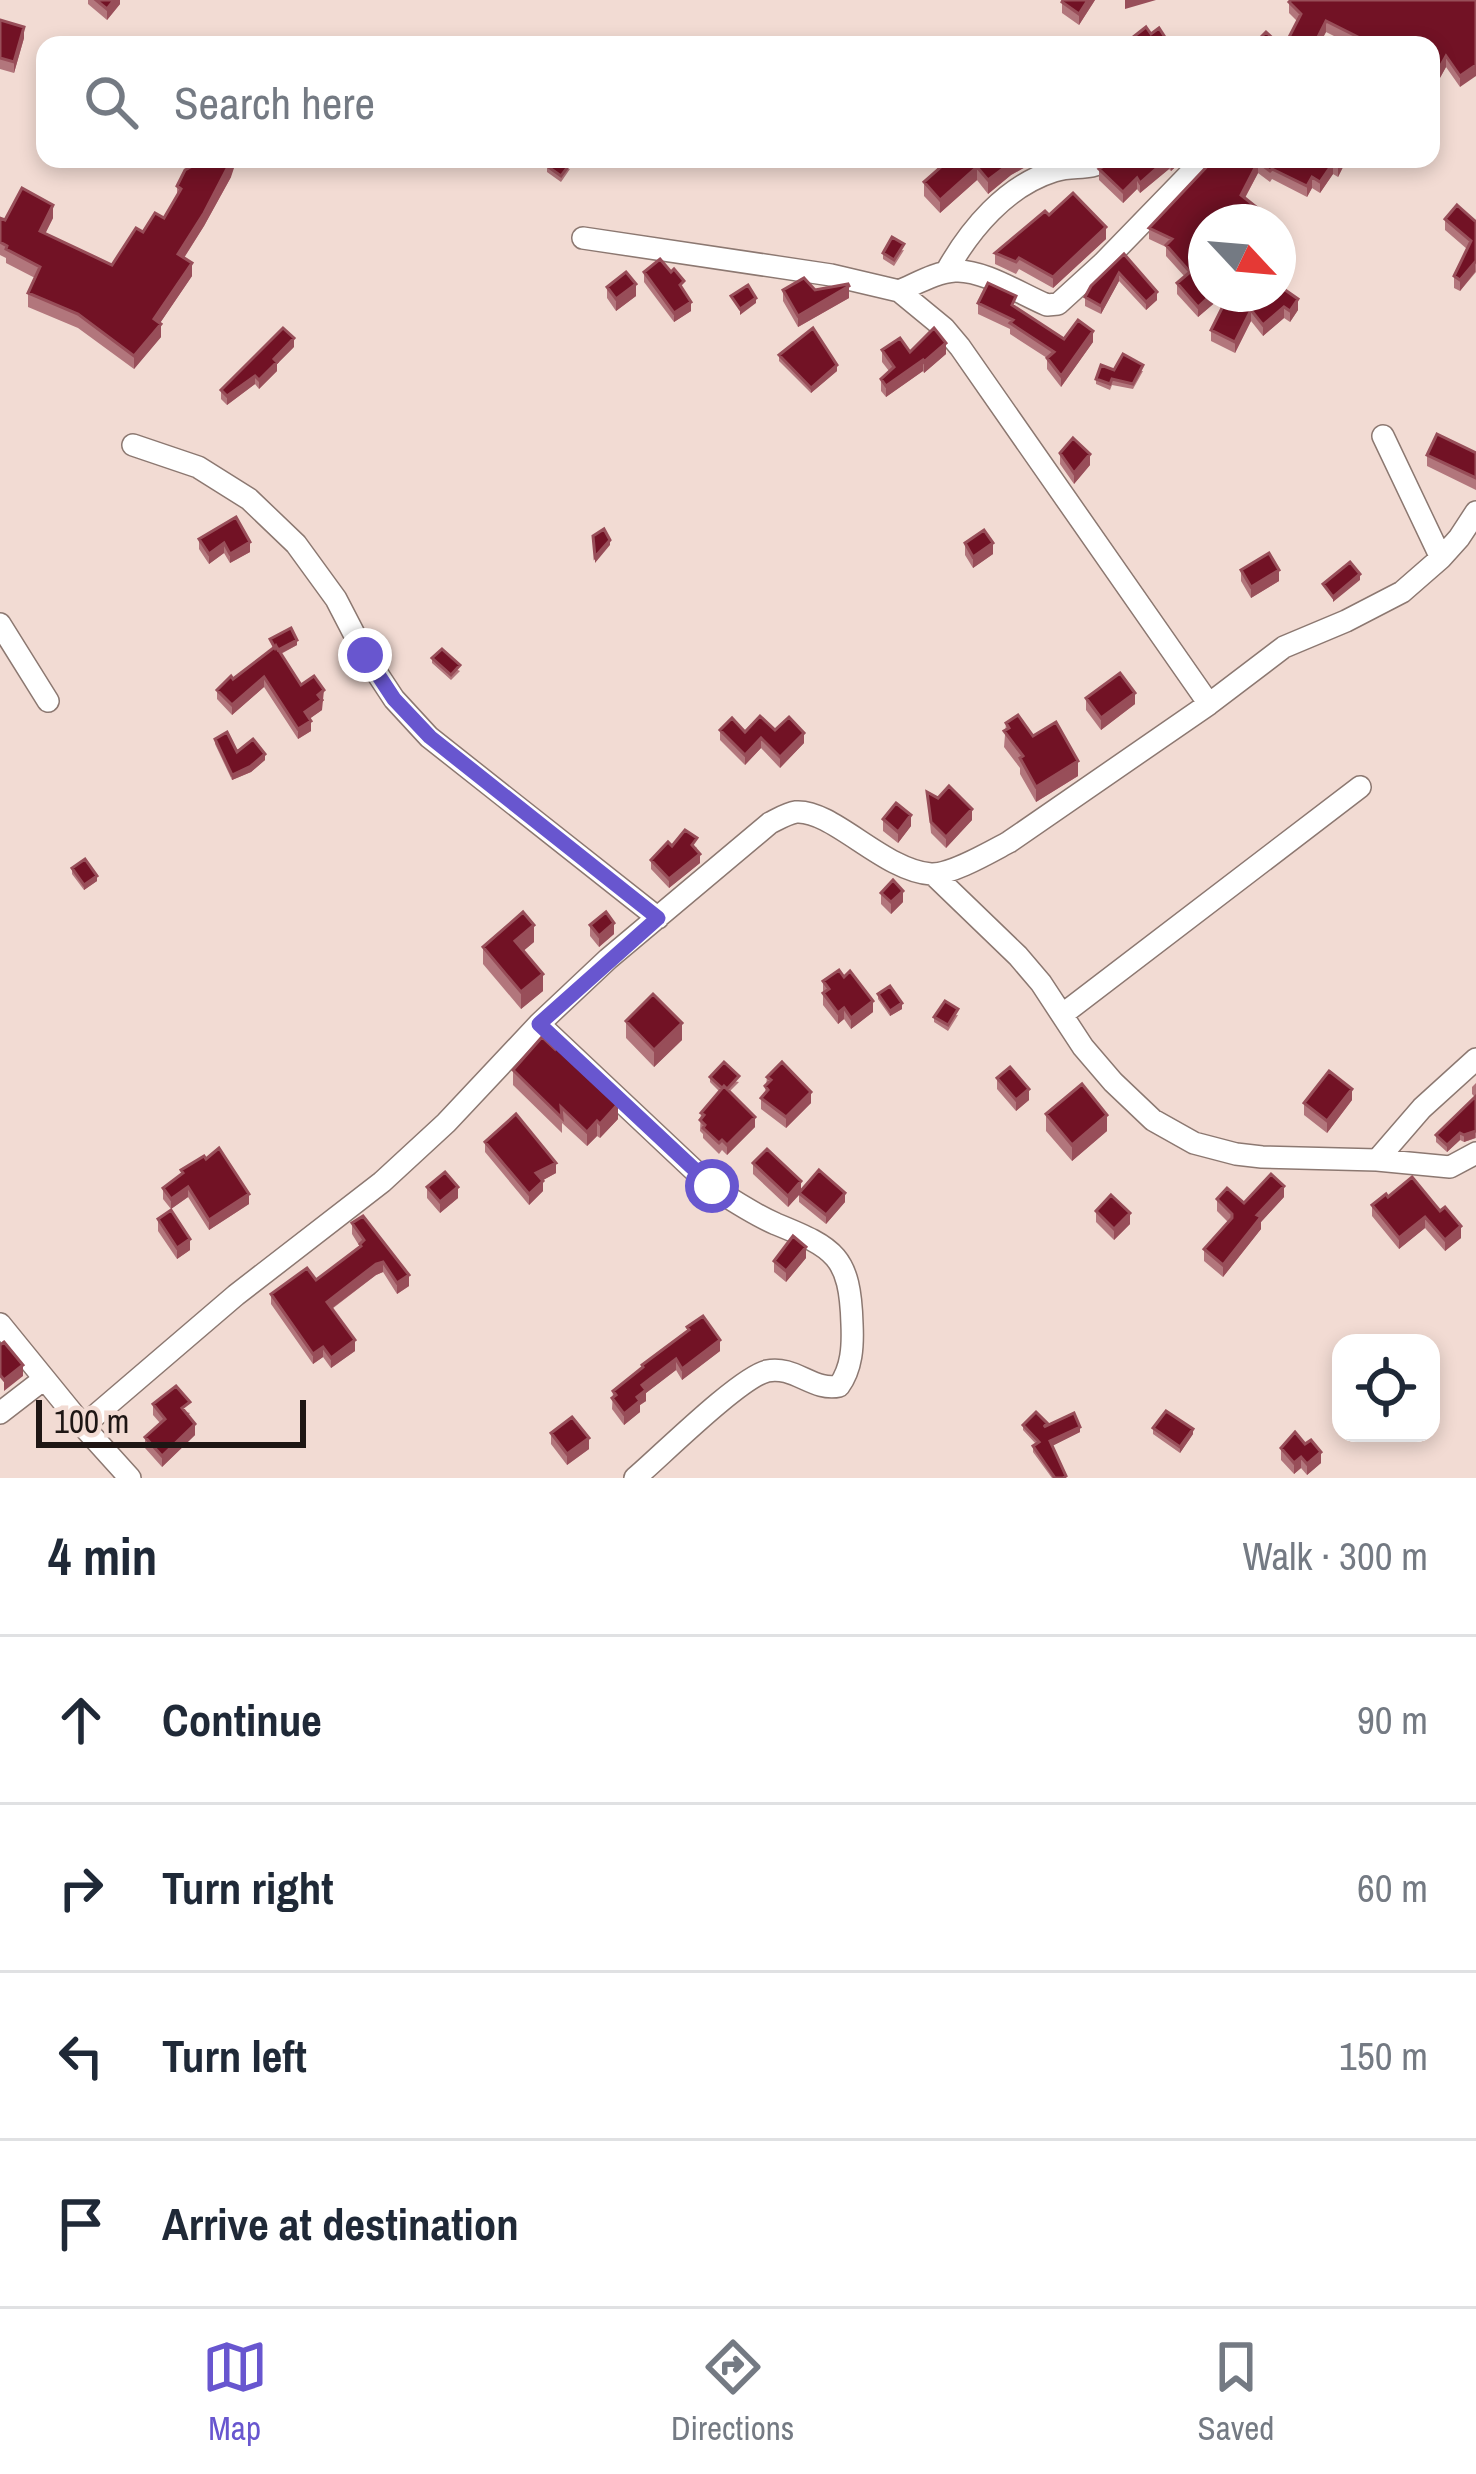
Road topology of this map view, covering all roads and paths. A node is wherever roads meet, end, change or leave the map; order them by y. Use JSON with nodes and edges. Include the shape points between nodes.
{"nodes":[{"id":1,"x":1086,"y":168,"type":"edge"},
{"id":2,"x":1195,"y":168,"type":"edge"},
{"id":3,"x":583,"y":238,"type":"dead end"},
{"id":4,"x":946,"y":272,"type":"junction"},
{"id":5,"x":899,"y":291,"type":"junction"},
{"id":6,"x":1383,"y":436,"type":"dead end"},
{"id":7,"x":133,"y":446,"type":"dead end"},
{"id":8,"x":1476,"y":512,"type":"edge"},
{"id":9,"x":1441,"y":558,"type":"junction"},
{"id":10,"x":0,"y":624,"type":"edge"},
{"id":11,"x":48,"y":701,"type":"dead end"},
{"id":12,"x":1209,"y":704,"type":"junction"},
{"id":13,"x":1360,"y":788,"type":"dead end"},
{"id":14,"x":934,"y":875,"type":"junction"},
{"id":15,"x":658,"y":918,"type":"junction"},
{"id":16,"x":1063,"y":1014,"type":"junction"},
{"id":17,"x":539,"y":1024,"type":"junction"},
{"id":18,"x":1476,"y":1059,"type":"edge"},
{"id":19,"x":1476,"y":1153,"type":"edge"},
{"id":20,"x":1377,"y":1160,"type":"junction"},
{"id":21,"x":0,"y":1324,"type":"edge"},
{"id":22,"x":44,"y":1379,"type":"junction"},
{"id":23,"x":0,"y":1412,"type":"edge"},
{"id":24,"x":83,"y":1426,"type":"junction"},
{"id":25,"x":130,"y":1478,"type":"edge"},
{"id":26,"x":635,"y":1478,"type":"edge"}],
"edges":[{"from":1,"to":4,"type":"street","via":[[1054,171],[1008,197]]},
{"from":2,"to":4,"type":"street","via":[[1058,304],[982,275]]},
{"from":3,"to":5,"type":"street"},
{"from":4,"to":5,"type":"street"},
{"from":5,"to":12,"type":"street","via":[[960,347]]},
{"from":6,"to":9,"type":"street"},
{"from":7,"to":15,"type":"street","via":[[198,467],[249,499],[296,544],[394,699],[430,737]]},
{"from":8,"to":9,"type":"street"},
{"from":9,"to":12,"type":"street","via":[[1376,607],[1284,647]]},
{"from":10,"to":11,"type":"street"},
{"from":12,"to":14,"type":"street","via":[[1009,842]]},
{"from":13,"to":16,"type":"street"},
{"from":14,"to":15,"type":"street","via":[[886,858],[829,821],[794,812],[770,823]]},
{"from":14,"to":16,"type":"street","via":[[1018,956]]},
{"from":15,"to":17,"type":"street"},
{"from":16,"to":20,"type":"street","via":[[1113,1082],[1153,1120],[1194,1143],[1236,1154]]},
{"from":17,"to":24,"type":"street","via":[[382,1183]]},
{"from":17,"to":26,"type":"street","via":[[712,1186],[834,1254],[851,1298],[850,1363],[839,1386],[767,1371]]},
{"from":18,"to":20,"type":"street"},
{"from":19,"to":20,"type":"street","via":[[1450,1167]]},
{"from":21,"to":22,"type":"street"},
{"from":22,"to":23,"type":"street"},
{"from":22,"to":24,"type":"street"},
{"from":24,"to":25,"type":"street"}]}
